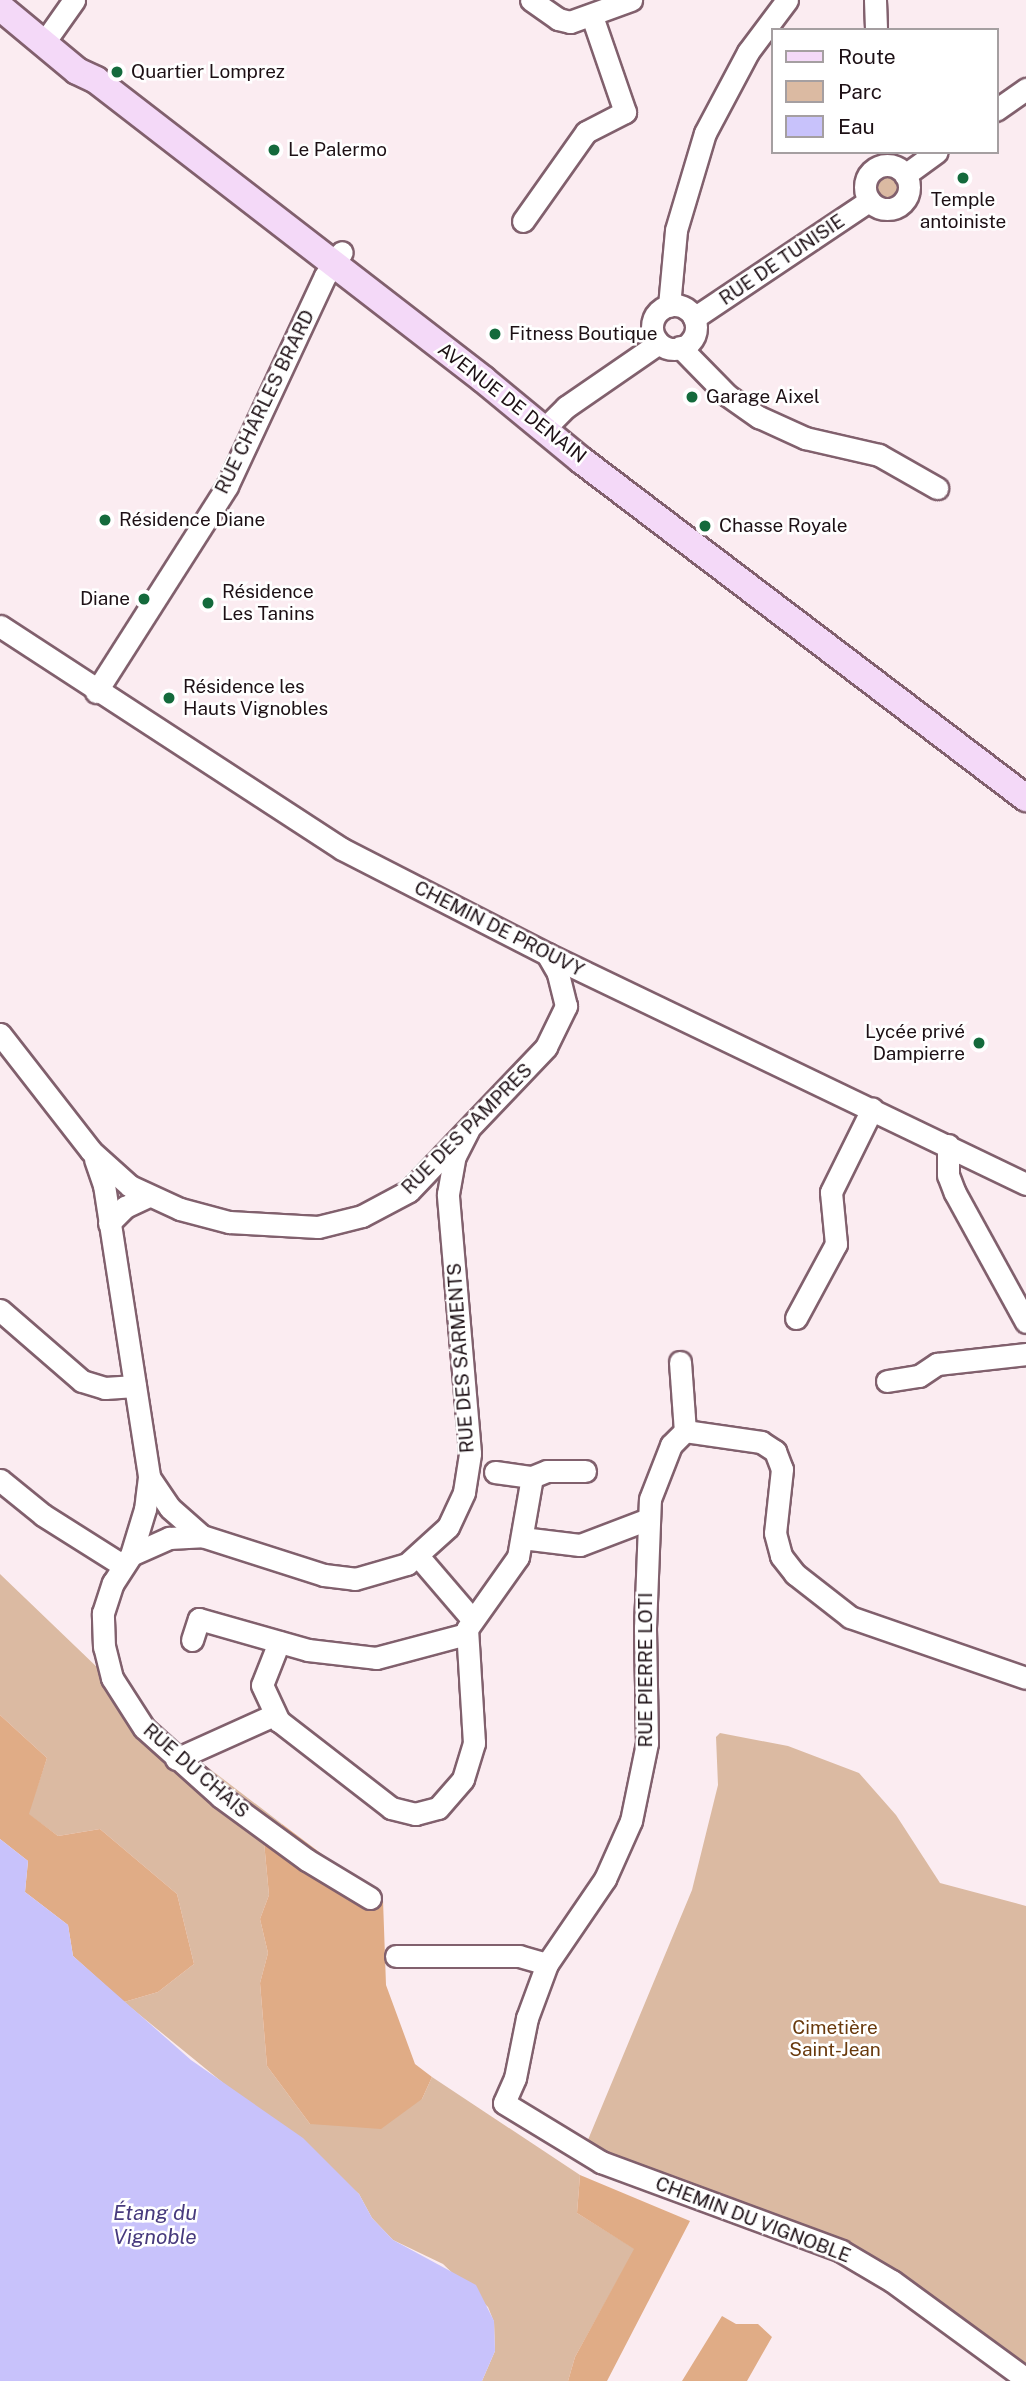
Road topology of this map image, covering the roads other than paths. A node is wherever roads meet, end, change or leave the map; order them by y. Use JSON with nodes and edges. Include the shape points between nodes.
{"nodes":[{"id":1,"x":10,"y":0,"type":"edge"},
{"id":2,"x":74,"y":0,"type":"edge"},
{"id":3,"x":531,"y":0,"type":"edge"},
{"id":4,"x":631,"y":0,"type":"edge"},
{"id":5,"x":787,"y":0,"type":"edge"},
{"id":6,"x":874,"y":0,"type":"edge"},
{"id":7,"x":0,"y":7,"type":"edge"},
{"id":8,"x":592,"y":16,"type":"junction"},
{"id":9,"x":876,"y":28,"type":"edge"},
{"id":10,"x":48,"y":37,"type":"junction"},
{"id":11,"x":1026,"y":89,"type":"edge"},
{"id":12,"x":998,"y":109,"type":"edge"},
{"id":13,"x":934,"y":154,"type":"edge"},
{"id":14,"x":885,"y":158,"type":"edge"},
{"id":15,"x":905,"y":175,"type":"junction"},
{"id":16,"x":869,"y":201,"type":"junction"},
{"id":17,"x":523,"y":221,"type":"dead end"},
{"id":18,"x":337,"y":259,"type":"junction"},
{"id":19,"x":669,"y":306,"type":"junction"},
{"id":20,"x":694,"y":318,"type":"junction"},
{"id":21,"x":656,"y":345,"type":"junction"},
{"id":22,"x":680,"y":347,"type":"junction"},
{"id":23,"x":549,"y":424,"type":"junction"},
{"id":24,"x":937,"y":488,"type":"dead end"},
{"id":25,"x":0,"y":626,"type":"edge"},
{"id":26,"x":96,"y":692,"type":"junction"},
{"id":27,"x":1026,"y":785,"type":"edge"},
{"id":28,"x":1026,"y":798,"type":"edge"},
{"id":29,"x":547,"y":954,"type":"junction"},
{"id":30,"x":601,"y":980,"type":"junction"},
{"id":31,"x":566,"y":1006,"type":"junction"},
{"id":32,"x":0,"y":1034,"type":"edge"},
{"id":33,"x":872,"y":1109,"type":"junction"},
{"id":34,"x":468,"y":1130,"type":"junction"},
{"id":35,"x":948,"y":1145,"type":"junction"},
{"id":36,"x":91,"y":1151,"type":"junction"},
{"id":37,"x":1026,"y":1184,"type":"edge"},
{"id":38,"x":409,"y":1191,"type":"junction"},
{"id":39,"x":149,"y":1196,"type":"junction"},
{"id":40,"x":449,"y":1209,"type":"junction"},
{"id":41,"x":109,"y":1223,"type":"junction"},
{"id":42,"x":0,"y":1310,"type":"edge"},
{"id":43,"x":796,"y":1318,"type":"dead end"},
{"id":44,"x":1026,"y":1322,"type":"edge"},
{"id":45,"x":1026,"y":1354,"type":"edge"},
{"id":46,"x":680,"y":1362,"type":"dead end"},
{"id":47,"x":887,"y":1381,"type":"dead end"},
{"id":48,"x":135,"y":1386,"type":"junction"},
{"id":49,"x":685,"y":1432,"type":"junction"},
{"id":50,"x":585,"y":1471,"type":"dead end"},
{"id":51,"x":495,"y":1472,"type":"dead end"},
{"id":52,"x":149,"y":1477,"type":"junction"},
{"id":53,"x":532,"y":1477,"type":"junction"},
{"id":54,"x":0,"y":1480,"type":"edge"},
{"id":55,"x":648,"y":1519,"type":"junction"},
{"id":56,"x":202,"y":1536,"type":"junction"},
{"id":57,"x":522,"y":1538,"type":"junction"},
{"id":58,"x":418,"y":1556,"type":"junction"},
{"id":59,"x":126,"y":1560,"type":"junction"},
{"id":60,"x":469,"y":1627,"type":"junction"},
{"id":61,"x":192,"y":1640,"type":"dead end"},
{"id":62,"x":279,"y":1642,"type":"junction"},
{"id":63,"x":1026,"y":1678,"type":"edge"},
{"id":64,"x":274,"y":1715,"type":"junction"},
{"id":65,"x":176,"y":1759,"type":"junction"},
{"id":66,"x":370,"y":1898,"type":"dead end"},
{"id":67,"x":396,"y":1956,"type":"dead end"},
{"id":68,"x":547,"y":1964,"type":"junction"},
{"id":69,"x":504,"y":2103,"type":"joint"},
{"id":70,"x":1026,"y":2379,"type":"edge"}],
"edges":[{"from":1,"to":10,"type":"main road","name":"AVENUE DE DENAIN"},
{"from":2,"to":10,"type":"street"},
{"from":3,"to":8,"type":"street","via":[[564,21]]},
{"from":4,"to":8,"type":"street"},
{"from":5,"to":19,"type":"street","via":[[748,52],[705,133],[676,230]]},
{"from":6,"to":9,"type":"street"},
{"from":7,"to":10,"type":"main road","name":"AVENUE DE DENAIN"},
{"from":8,"to":17,"type":"street","via":[[625,113],[586,132]]},
{"from":10,"to":18,"type":"main road","name":"AVENUE DE DENAIN","via":[[119,97]]},
{"from":11,"to":12,"type":"street"},
{"from":13,"to":15,"type":"street"},
{"from":14,"to":15,"type":"street"},
{"from":14,"to":16,"type":"street","via":[[866,179]]},
{"from":15,"to":16,"type":"street","via":[[909,191],[901,204],[885,209]]},
{"from":16,"to":20,"type":"street","name":"RUE DE TUNISIE"},
{"from":18,"to":23,"type":"main road","name":"AVENUE DE DENAIN","via":[[484,380]]},
{"from":18,"to":26,"type":"street","name":"RUE CHARLES BRARD","via":[[227,486]]},
{"from":19,"to":20,"type":"street","via":[[685,306]]},
{"from":19,"to":21,"type":"street","via":[[653,331]]},
{"from":20,"to":22,"type":"street","via":[[692,335]]},
{"from":21,"to":22,"type":"street","via":[[669,351]]},
{"from":21,"to":23,"type":"street"},
{"from":22,"to":24,"type":"street","via":[[722,390],[759,417],[805,438],[879,455]]},
{"from":23,"to":27,"type":"main road","name":"AVENUE DE DENAIN"},
{"from":23,"to":28,"type":"main road","name":"AVENUE DE DENAIN"},
{"from":25,"to":26,"type":"street","name":"CHEMIN DE PROUVY"},
{"from":26,"to":29,"type":"street","name":"CHEMIN DE PROUVY","via":[[335,845]]},
{"from":29,"to":30,"type":"street","name":"CHEMIN DE PROUVY"},
{"from":29,"to":31,"type":"street","via":[[561,980]]},
{"from":30,"to":31,"type":"street","name":"RUE DES PAMPRES"},
{"from":30,"to":33,"type":"street","name":"CHEMIN DE PROUVY"},
{"from":31,"to":34,"type":"street","name":"RUE DES PAMPRES","via":[[547,1047]]},
{"from":32,"to":36,"type":"street","name":"RUE DES PAMPRES"},
{"from":33,"to":35,"type":"street","name":"CHEMIN DE PROUVY"},
{"from":33,"to":43,"type":"street","via":[[831,1192],[836,1244]]},
{"from":34,"to":38,"type":"street","name":"RUE DES PAMPRES"},
{"from":34,"to":40,"type":"street","name":"RUE DES SARMENTS","via":[[452,1167]]},
{"from":35,"to":37,"type":"street","name":"CHEMIN DE PROUVY"},
{"from":35,"to":44,"type":"street","via":[[948,1175],[955,1193]]},
{"from":36,"to":39,"type":"street","name":"RUE DES PAMPRES","via":[[123,1182]]},
{"from":36,"to":41,"type":"street","name":"RUE DU CHAIS","via":[[102,1176]]},
{"from":38,"to":39,"type":"street","name":"RUE DES PAMPRES","via":[[362,1216],[303,1228],[229,1222]]},
{"from":38,"to":40,"type":"street","via":[[430,1192]]},
{"from":39,"to":41,"type":"street","via":[[125,1207]]},
{"from":40,"to":58,"type":"street","name":"RUE DES SARMENTS","via":[[471,1453],[467,1481],[453,1518]]},
{"from":41,"to":48,"type":"street","name":"RUE DU CHAIS"},
{"from":42,"to":48,"type":"street","via":[[82,1381],[105,1388]]},
{"from":45,"to":47,"type":"street","via":[[943,1363],[919,1376]]},
{"from":46,"to":49,"type":"street"},
{"from":48,"to":52,"type":"street","name":"RUE DU CHAIS"},
{"from":49,"to":55,"type":"street","name":"RUE PIERRE LOTI","via":[[671,1445],[650,1499]]},
{"from":49,"to":63,"type":"street","via":[[761,1442],[775,1451],[782,1469],[775,1532],[781,1556],[795,1574],[850,1617]]},
{"from":50,"to":53,"type":"street","via":[[547,1471]]},
{"from":51,"to":53,"type":"street"},
{"from":52,"to":56,"type":"street","name":"RUE DU CHAIS","via":[[170,1508]]},
{"from":52,"to":59,"type":"street","name":"RUE DU CHAIS","via":[[145,1509]]},
{"from":53,"to":57,"type":"street"},
{"from":54,"to":59,"type":"street","via":[[43,1515]]},
{"from":55,"to":57,"type":"street","via":[[580,1545]]},
{"from":55,"to":68,"type":"street","name":"RUE PIERRE LOTI","via":[[645,1637],[649,1704],[642,1779],[617,1858]]},
{"from":56,"to":58,"type":"street","name":"RUE DES SARMENTS","via":[[345,1579],[377,1576]]},
{"from":56,"to":59,"type":"street","via":[[159,1541]]},
{"from":57,"to":60,"type":"street","via":[[511,1570]]},
{"from":58,"to":60,"type":"street"},
{"from":59,"to":65,"type":"street","name":"RUE DU CHAIS","via":[[103,1613],[106,1657],[128,1708]]},
{"from":60,"to":62,"type":"street","via":[[376,1658],[318,1652]]},
{"from":60,"to":64,"type":"street","via":[[475,1723],[472,1752],[456,1791],[430,1811],[406,1813],[391,1808]]},
{"from":61,"to":62,"type":"street","via":[[199,1619]]},
{"from":62,"to":64,"type":"street","via":[[263,1679]]},
{"from":64,"to":65,"type":"street"},
{"from":65,"to":66,"type":"street","name":"RUE DU CHAIS","via":[[287,1846]]},
{"from":67,"to":68,"type":"street","via":[[519,1956]]},
{"from":68,"to":69,"type":"street","name":"RUE PIERRE LOTI"},
{"from":69,"to":70,"type":"street","name":"CHEMIN DU VIGNOBLE","via":[[601,2162],[841,2251],[892,2281]]}]}
